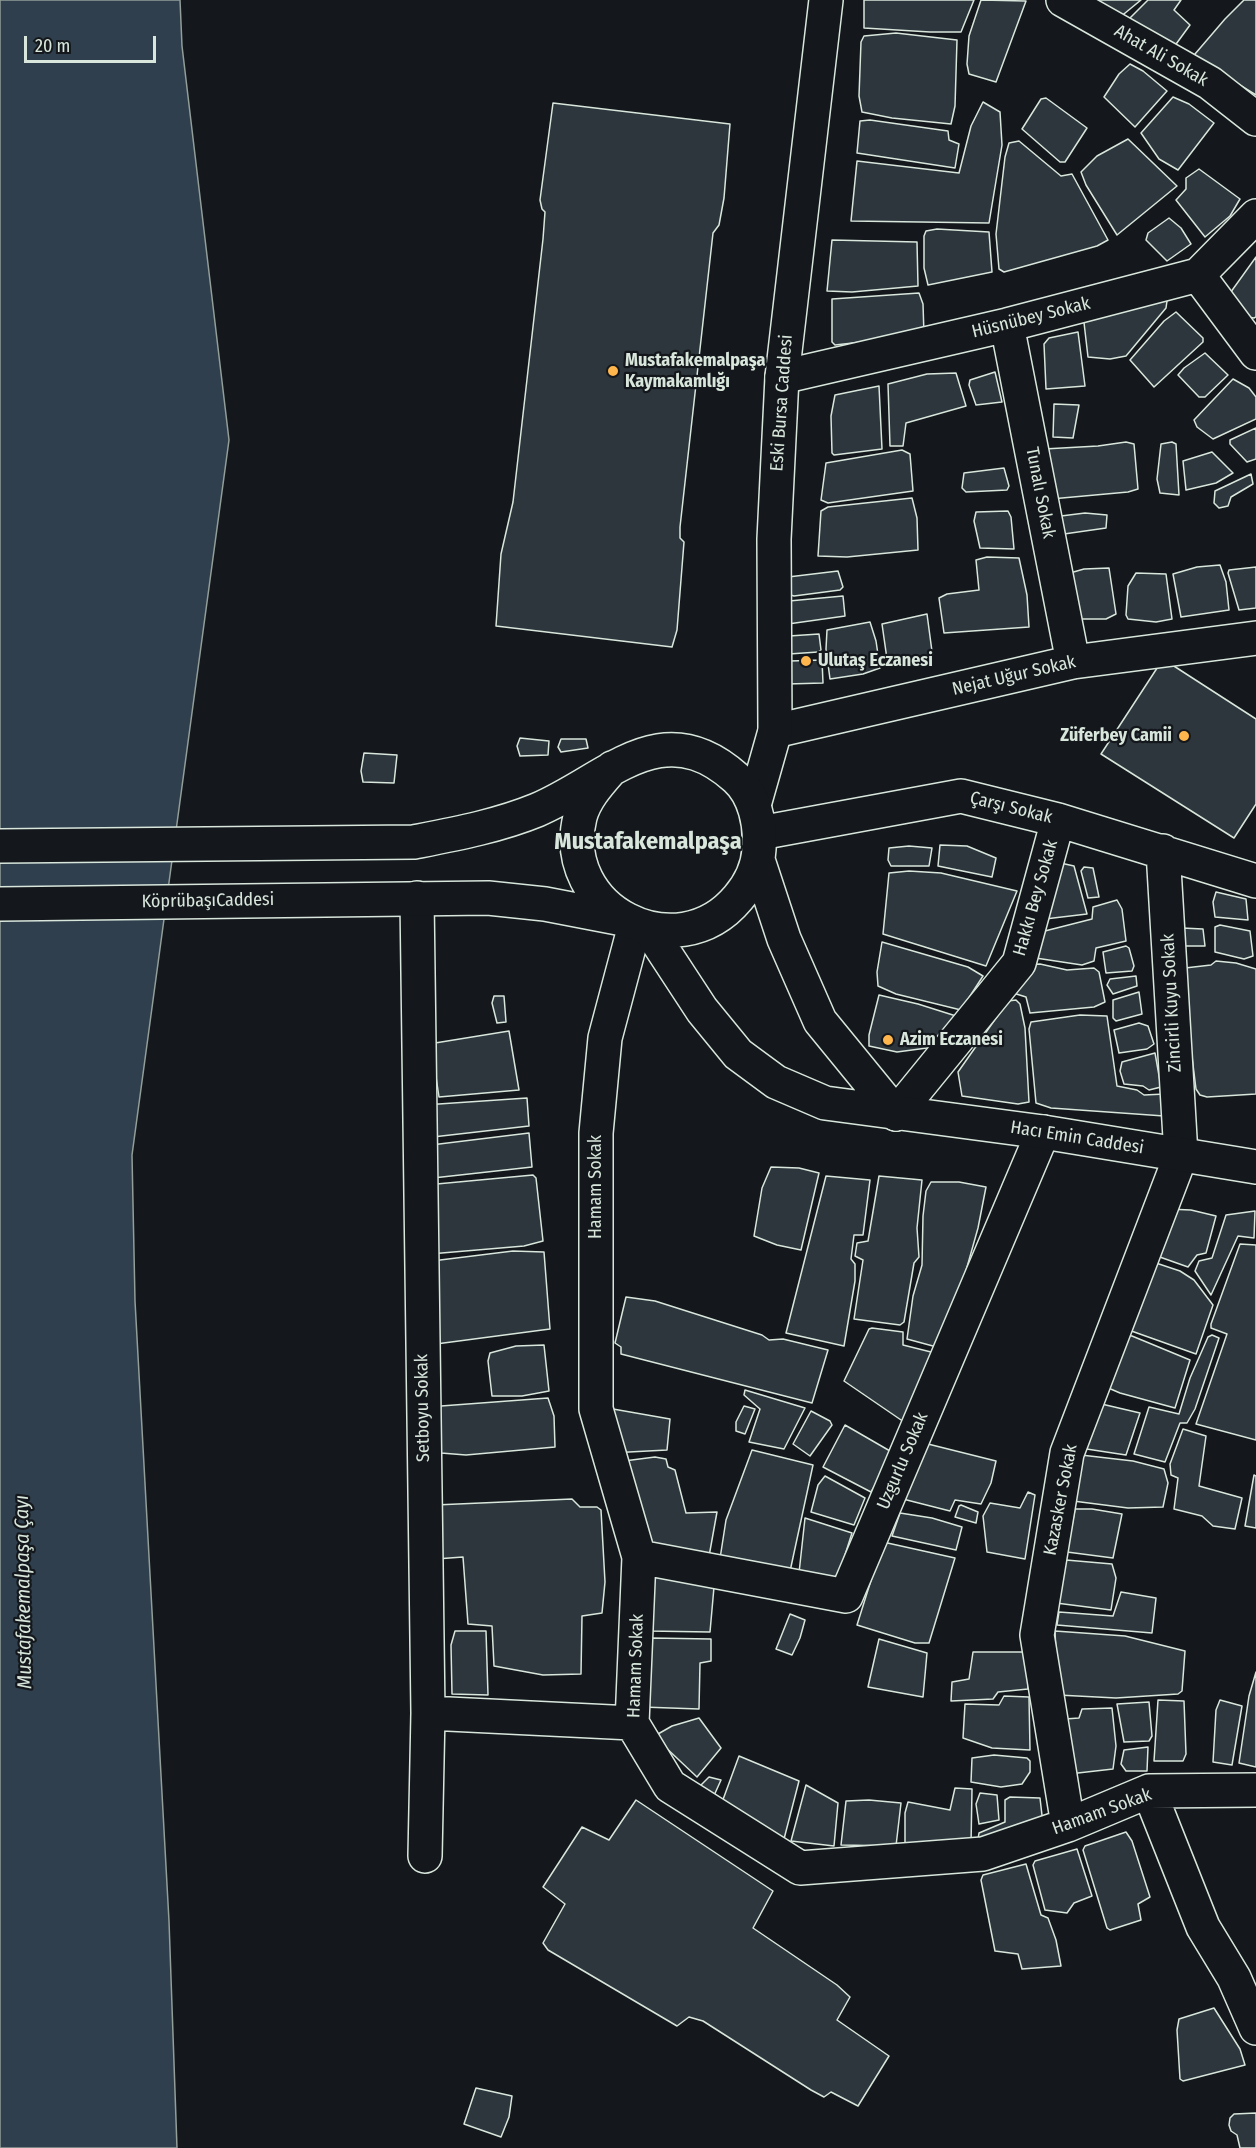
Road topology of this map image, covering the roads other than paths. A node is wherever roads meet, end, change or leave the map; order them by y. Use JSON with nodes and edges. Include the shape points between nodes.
{"nodes":[{"id":1,"x":826,"y":0,"type":"edge"},
{"id":2,"x":1063,"y":0,"type":"edge"},
{"id":3,"x":1256,"y":119,"type":"edge"},
{"id":4,"x":1256,"y":216,"type":"edge"},
{"id":5,"x":1197,"y":276,"type":"junction"},
{"id":6,"x":1007,"y":325,"type":"junction"},
{"id":7,"x":1256,"y":353,"type":"edge"},
{"id":8,"x":782,"y":377,"type":"junction"},
{"id":9,"x":1256,"y":638,"type":"edge"},
{"id":10,"x":1073,"y":662,"type":"junction"},
{"id":11,"x":775,"y":731,"type":"junction"},
{"id":12,"x":612,"y":768,"type":"junction"},
{"id":13,"x":1058,"y":820,"type":"junction"},
{"id":14,"x":757,"y":833,"type":"junction"},
{"id":15,"x":0,"y":846,"type":"edge"},
{"id":16,"x":1163,"y":851,"type":"junction"},
{"id":17,"x":1256,"y":881,"type":"edge"},
{"id":18,"x":417,"y":898,"type":"junction"},
{"id":19,"x":0,"y":904,"type":"edge"},
{"id":20,"x":636,"y":924,"type":"junction"},
{"id":21,"x":897,"y":1114,"type":"junction"},
{"id":22,"x":1043,"y":1132,"type":"junction"},
{"id":23,"x":1181,"y":1155,"type":"junction"},
{"id":24,"x":1256,"y":1167,"type":"edge"},
{"id":25,"x":639,"y":1557,"type":"junction"},
{"id":26,"x":428,"y":1713,"type":"junction"},
{"id":27,"x":632,"y":1723,"type":"junction"},
{"id":28,"x":1256,"y":1790,"type":"edge"},
{"id":29,"x":1149,"y":1791,"type":"junction"},
{"id":30,"x":1068,"y":1825,"type":"junction"},
{"id":31,"x":425,"y":1856,"type":"dead end"},
{"id":32,"x":1245,"y":1971,"type":"edge"},
{"id":33,"x":1256,"y":2028,"type":"edge"}],
"edges":[{"from":1,"to":8,"type":"street","name":"Eski Bursa Caddesi"},
{"from":2,"to":3,"type":"street","name":"Ahat Ali Sokak","via":[[1210,83]]},
{"from":4,"to":5,"type":"street"},
{"from":5,"to":6,"type":"street","name":"Hüsnübey Sokak"},
{"from":5,"to":7,"type":"street"},
{"from":6,"to":8,"type":"street","name":"Hüsnübey Sokak"},
{"from":6,"to":10,"type":"street","name":"Tunalı Sokak"},
{"from":8,"to":11,"type":"street","name":"Eski Bursa Caddesi","via":[[774,538]]},
{"from":9,"to":10,"type":"street","name":"Nejat Uğur Sokak"},
{"from":10,"to":11,"type":"street","name":"Nejat Uğur Sokak"},
{"from":11,"to":14,"type":"street","name":"Eski Bursa Caddesi"},
{"from":12,"to":14,"type":"street","via":[[637,754],[664,748],[692,751],[718,762],[739,781]]},
{"from":12,"to":15,"type":"street","via":[[537,810],[464,833],[414,842]]},
{"from":12,"to":20,"type":"street","via":[[592,790],[580,818],[578,847],[585,876],[601,900]]},
{"from":13,"to":14,"type":"street","name":"Çarşı Sokak","via":[[961,796]]},
{"from":13,"to":16,"type":"street","name":"Çarşı Sokak"},
{"from":13,"to":21,"type":"street","name":"Hakkı Bey Sokak","via":[[1019,963]]},
{"from":14,"to":20,"type":"street","via":[[747,886],[729,909],[705,924],[678,931]]},
{"from":14,"to":21,"type":"street","via":[[784,939],[820,1021]]},
{"from":16,"to":17,"type":"street","name":"Çarşı Sokak"},
{"from":16,"to":23,"type":"street","name":"Zincirli Kuyu Sokak"},
{"from":18,"to":19,"type":"street","name":"KöprübaşıCaddesi"},
{"from":18,"to":20,"type":"street","name":"KöprübaşıCaddesi","via":[[488,898],[545,904]]},
{"from":18,"to":26,"type":"street","name":"Setboyu Sokak"},
{"from":20,"to":21,"type":"street","name":"Hacı Emin Caddesi","via":[[738,1054],[776,1082],[825,1103]]},
{"from":20,"to":25,"type":"street","name":"Hamam Sokak","via":[[605,1038],[596,1132],[596,1409]]},
{"from":21,"to":22,"type":"street","name":"Hacı Emin Caddesi"},
{"from":22,"to":23,"type":"street","name":"Hacı Emin Caddesi"},
{"from":22,"to":25,"type":"street","name":"Uzgurlu Sokak","via":[[846,1596]]},
{"from":23,"to":24,"type":"street","name":"Hacı Emin Caddesi"},
{"from":23,"to":30,"type":"street","name":"Kazasker Sokak","via":[[1067,1453],[1037,1635]]},
{"from":25,"to":27,"type":"street","name":"Hamam Sokak"},
{"from":26,"to":27,"type":"street"},
{"from":26,"to":31,"type":"street","name":"Setboyu Sokak"},
{"from":27,"to":30,"type":"street","name":"Hamam Sokak","via":[[670,1786],[800,1868],[983,1854]]},
{"from":28,"to":29,"type":"street","name":"Hamam Sokak"},
{"from":29,"to":30,"type":"street","name":"Hamam Sokak"},
{"from":29,"to":32,"type":"street","via":[[1203,1928]]},
{"from":32,"to":33,"type":"street"}]}
